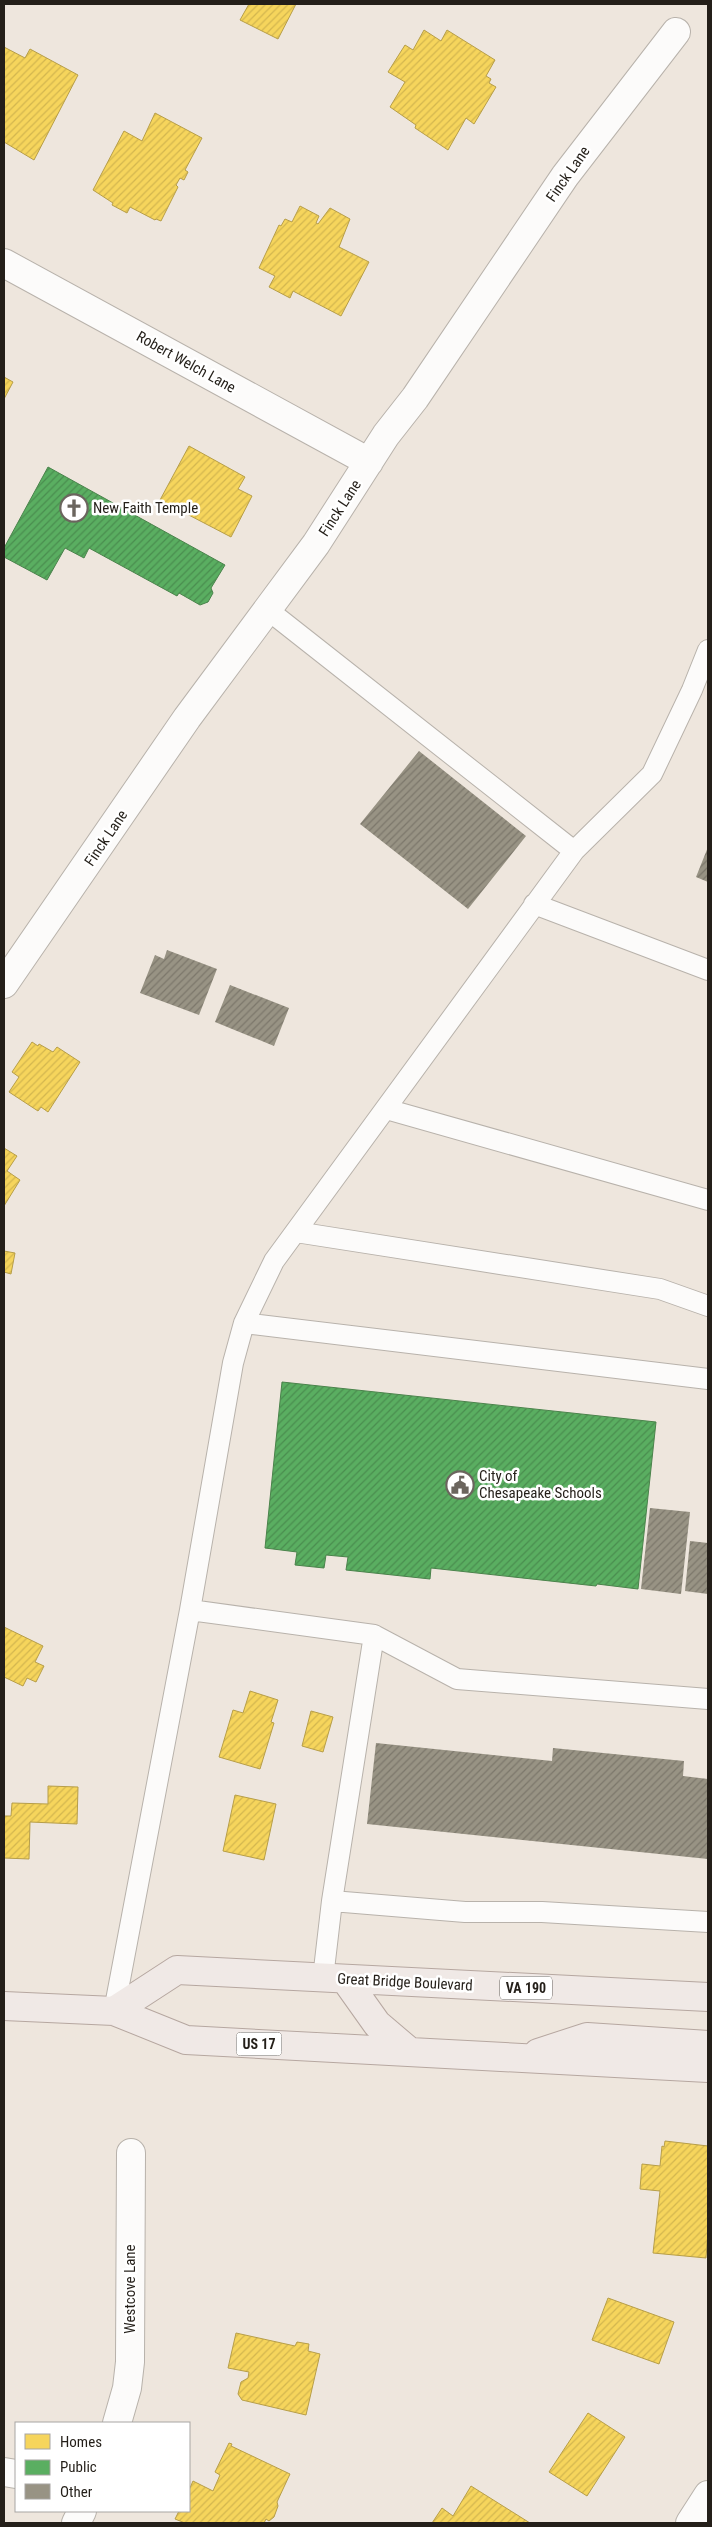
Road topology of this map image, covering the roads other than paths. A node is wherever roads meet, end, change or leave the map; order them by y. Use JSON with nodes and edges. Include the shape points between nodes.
{"nodes":[{"id":1,"x":676,"y":32,"type":"dead end"},
{"id":2,"x":4,"y":263,"type":"edge"},
{"id":3,"x":369,"y":462,"type":"junction"},
{"id":4,"x":268,"y":610,"type":"junction"},
{"id":5,"x":708,"y":650,"type":"edge"},
{"id":6,"x":700,"y":693,"type":"edge"},
{"id":7,"x":574,"y":851,"type":"junction"},
{"id":8,"x":534,"y":904,"type":"junction"},
{"id":9,"x":708,"y":970,"type":"edge"},
{"id":10,"x":4,"y":984,"type":"edge"},
{"id":11,"x":386,"y":1109,"type":"junction"},
{"id":12,"x":708,"y":1200,"type":"edge"},
{"id":13,"x":296,"y":1232,"type":"junction"},
{"id":14,"x":708,"y":1306,"type":"edge"},
{"id":15,"x":244,"y":1324,"type":"junction"},
{"id":16,"x":708,"y":1379,"type":"edge"},
{"id":17,"x":190,"y":1610,"type":"junction"},
{"id":18,"x":374,"y":1635,"type":"junction"},
{"id":19,"x":708,"y":1699,"type":"edge"},
{"id":20,"x":332,"y":1901,"type":"junction"},
{"id":21,"x":708,"y":1922,"type":"edge"},
{"id":22,"x":334,"y":1978,"type":"junction"},
{"id":23,"x":708,"y":1998,"type":"edge"},
{"id":24,"x":4,"y":2006,"type":"edge"},
{"id":25,"x":114,"y":2011,"type":"junction"},
{"id":26,"x":708,"y":2045,"type":"edge"},
{"id":27,"x":410,"y":2052,"type":"junction"},
{"id":28,"x":523,"y":2058,"type":"junction"},
{"id":29,"x":649,"y":2065,"type":"junction"},
{"id":30,"x":708,"y":2068,"type":"edge"},
{"id":31,"x":708,"y":2084,"type":"edge"},
{"id":32,"x":131,"y":2153,"type":"dead end"},
{"id":33,"x":117,"y":2422,"type":"edge"},
{"id":34,"x":708,"y":2495,"type":"edge"},
{"id":35,"x":690,"y":2523,"type":"edge"}],
"edges":[{"from":1,"to":3,"type":"street","name":"Finck Lane","via":[[565,176]]},
{"from":2,"to":3,"type":"street","name":"Robert Welch Lane"},
{"from":3,"to":4,"type":"street","name":"Finck Lane"},
{"from":4,"to":7,"type":"lane"},
{"from":4,"to":10,"type":"street","name":"Finck Lane","via":[[187,718]]},
{"from":5,"to":6,"type":"lane"},
{"from":6,"to":7,"type":"lane","via":[[652,774]]},
{"from":7,"to":8,"type":"lane"},
{"from":8,"to":9,"type":"lane"},
{"from":8,"to":11,"type":"lane"},
{"from":11,"to":12,"type":"lane"},
{"from":11,"to":13,"type":"lane"},
{"from":13,"to":14,"type":"lane","via":[[660,1289]]},
{"from":13,"to":15,"type":"lane","via":[[274,1261]]},
{"from":15,"to":16,"type":"lane"},
{"from":15,"to":17,"type":"lane","via":[[234,1363]]},
{"from":17,"to":18,"type":"lane"},
{"from":17,"to":25,"type":"lane"},
{"from":18,"to":19,"type":"lane","via":[[457,1679]]},
{"from":18,"to":20,"type":"lane"},
{"from":20,"to":21,"type":"lane","via":[[465,1912],[542,1912]]},
{"from":20,"to":22,"type":"lane"},
{"from":22,"to":23,"type":"main road","name":"Great Bridge Boulevard","number":"VA 190"},
{"from":22,"to":25,"type":"main road","name":"Great Bridge Boulevard","number":"VA 190","via":[[177,1970]]},
{"from":22,"to":27,"type":"main road","via":[[377,2024]]},
{"from":24,"to":25,"type":"main road","number":"US 17"},
{"from":25,"to":27,"type":"main road","number":"US 17","via":[[186,2040]]},
{"from":26,"to":28,"type":"main road","via":[[586,2037]]},
{"from":27,"to":28,"type":"main road","number":"US 17"},
{"from":28,"to":29,"type":"main road","number":"US 17"},
{"from":29,"to":30,"type":"main road","number":"US 17"},
{"from":29,"to":31,"type":"main road"},
{"from":32,"to":33,"type":"street","name":"Westcove Lane","via":[[130,2362]]},
{"from":34,"to":35,"type":"street"}]}
